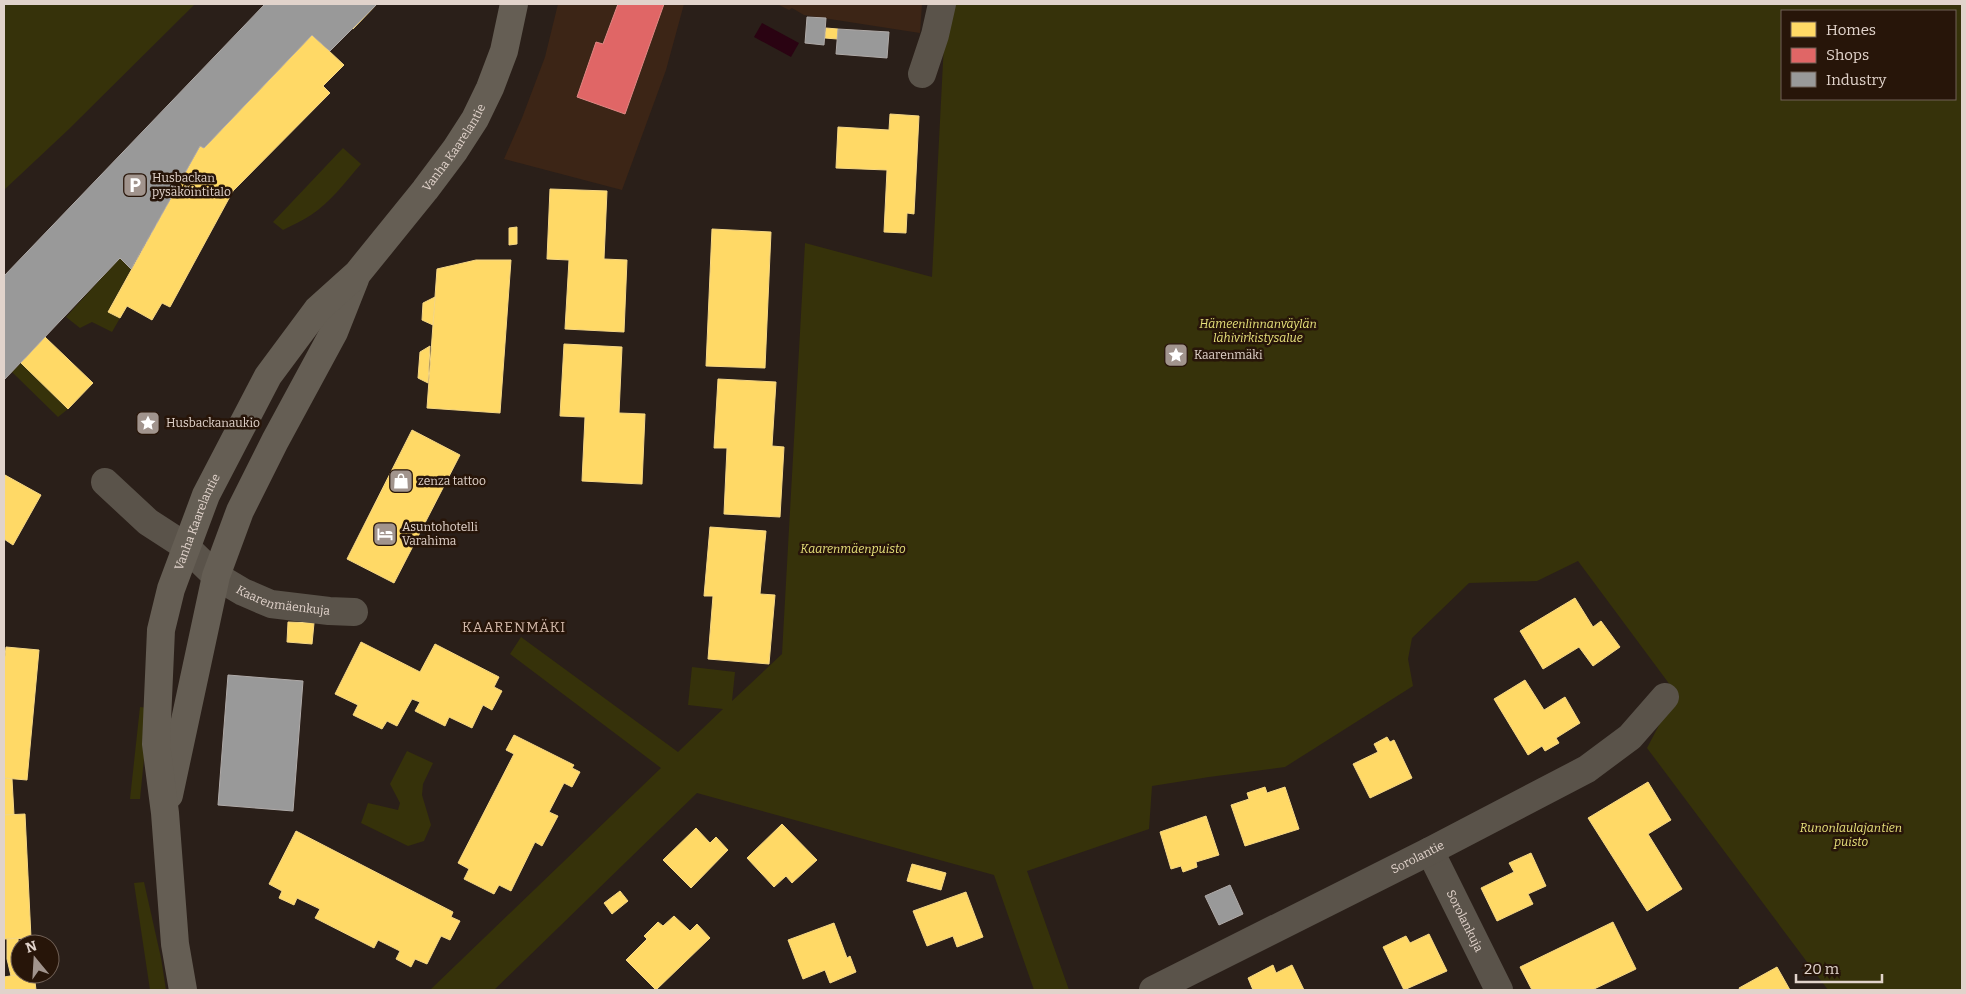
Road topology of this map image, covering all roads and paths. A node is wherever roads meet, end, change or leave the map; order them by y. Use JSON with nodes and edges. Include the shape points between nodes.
{"nodes":[{"id":1,"x":514,"y":4,"type":"edge"},
{"id":2,"x":942,"y":4,"type":"edge"},
{"id":3,"x":922,"y":74,"type":"dead end"},
{"id":4,"x":357,"y":274,"type":"junction"},
{"id":5,"x":105,"y":482,"type":"dead end"},
{"id":6,"x":185,"y":546,"type":"junction"},
{"id":7,"x":216,"y":576,"type":"junction"},
{"id":8,"x":354,"y":612,"type":"dead end"},
{"id":9,"x":1665,"y":697,"type":"dead end"},
{"id":10,"x":165,"y":813,"type":"junction"},
{"id":11,"x":1430,"y":850,"type":"junction"},
{"id":12,"x":183,"y":990,"type":"edge"},
{"id":13,"x":1153,"y":990,"type":"edge"},
{"id":14,"x":1499,"y":990,"type":"edge"}],
"edges":[{"from":1,"to":4,"type":"main road","name":"Vanha Kaarelantie","via":[[504,50],[475,119],[425,190]]},
{"from":2,"to":3,"type":"street"},
{"from":4,"to":6,"type":"main road","name":"Vanha Kaarelantie","via":[[317,310],[268,376],[206,495]]},
{"from":4,"to":7,"type":"main road","name":"Vanha Kaarelantie","via":[[334,332],[240,511]]},
{"from":5,"to":6,"type":"street","name":"Kaarenmäenkuja","via":[[148,522]]},
{"from":6,"to":7,"type":"street","name":"Kaarenmäenkuja"},
{"from":6,"to":10,"type":"main road","name":"Vanha Kaarelantie","via":[[161,630],[156,744]]},
{"from":7,"to":8,"type":"street","name":"Kaarenmäenkuja","via":[[271,604]]},
{"from":7,"to":10,"type":"main road","name":"Vanha Kaarelantie"},
{"from":9,"to":11,"type":"street","name":"Sorolantie","via":[[1630,737],[1587,769]]},
{"from":10,"to":12,"type":"main road","name":"Vanha Kaarelantie","via":[[174,944]]},
{"from":11,"to":13,"type":"street","name":"Sorolantie"},
{"from":11,"to":14,"type":"street","name":"Sorolankuja"}]}
